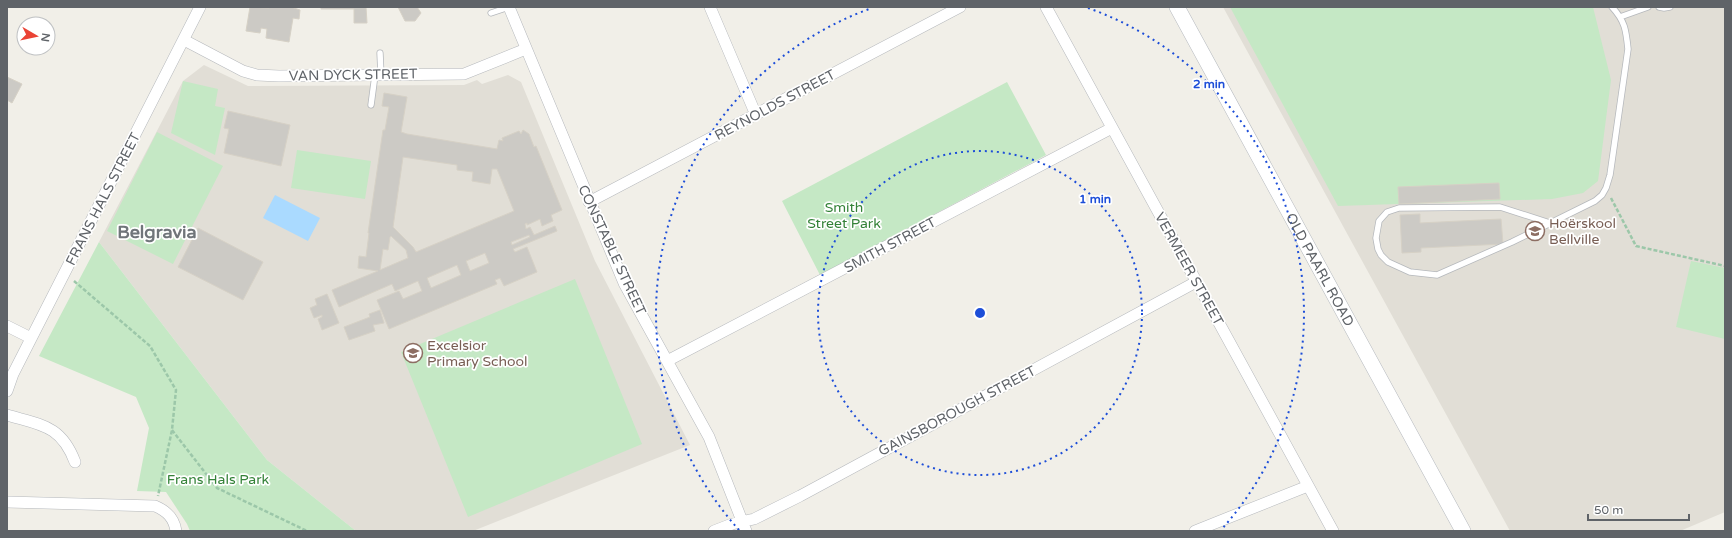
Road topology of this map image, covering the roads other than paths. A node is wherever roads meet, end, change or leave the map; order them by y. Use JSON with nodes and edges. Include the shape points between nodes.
{"nodes":[{"id":1,"x":200,"y":7,"type":"edge"},
{"id":2,"x":509,"y":7,"type":"edge"},
{"id":3,"x":710,"y":7,"type":"edge"},
{"id":4,"x":960,"y":7,"type":"edge"},
{"id":5,"x":1046,"y":7,"type":"edge"},
{"id":6,"x":1177,"y":7,"type":"edge"},
{"id":7,"x":1612,"y":7,"type":"edge"},
{"id":8,"x":1648,"y":7,"type":"edge"},
{"id":9,"x":1659,"y":7,"type":"edge"},
{"id":10,"x":1670,"y":7,"type":"edge"},
{"id":11,"x":491,"y":13,"type":"dead end"},
{"id":12,"x":1620,"y":17,"type":"junction"},
{"id":13,"x":184,"y":40,"type":"junction"},
{"id":14,"x":526,"y":49,"type":"junction"},
{"id":15,"x":380,"y":53,"type":"dead end"},
{"id":16,"x":378,"y":75,"type":"junction"},
{"id":17,"x":371,"y":105,"type":"dead end"},
{"id":18,"x":756,"y":115,"type":"junction"},
{"id":19,"x":1112,"y":128,"type":"junction"},
{"id":20,"x":589,"y":202,"type":"junction"},
{"id":21,"x":1550,"y":223,"type":"junction"},
{"id":22,"x":1196,"y":282,"type":"junction"},
{"id":23,"x":7,"y":326,"type":"edge"},
{"id":24,"x":32,"y":338,"type":"junction"},
{"id":25,"x":667,"y":362,"type":"junction"},
{"id":26,"x":7,"y":391,"type":"edge"},
{"id":27,"x":7,"y":415,"type":"edge"},
{"id":28,"x":75,"y":462,"type":"dead end"},
{"id":29,"x":1308,"y":486,"type":"junction"},
{"id":30,"x":7,"y":502,"type":"edge"},
{"id":31,"x":744,"y":526,"type":"edge"},
{"id":32,"x":176,"y":531,"type":"edge"},
{"id":33,"x":714,"y":531,"type":"edge"},
{"id":34,"x":1195,"y":531,"type":"edge"},
{"id":35,"x":1333,"y":531,"type":"edge"},
{"id":36,"x":1463,"y":531,"type":"edge"}],
"edges":[{"from":1,"to":13,"type":"street","name":"FRANS HALS STREET"},
{"from":2,"to":11,"type":"lane"},
{"from":2,"to":14,"type":"street","name":"CONSTABLE STREET"},
{"from":3,"to":18,"type":"street"},
{"from":4,"to":18,"type":"street","name":"REYNOLDS STREET"},
{"from":5,"to":19,"type":"street","name":"VERMEER STREET"},
{"from":6,"to":36,"type":"main road","name":"OLD PAARL ROAD"},
{"from":7,"to":12,"type":"lane"},
{"from":8,"to":12,"type":"lane"},
{"from":9,"to":10,"type":"lane"},
{"from":12,"to":21,"type":"lane","via":[[1626,30],[1628,49],[1606,188],[1595,201]]},
{"from":13,"to":16,"type":"street","name":"VAN DYCK STREET","via":[[243,71],[257,75]]},
{"from":13,"to":24,"type":"street","name":"FRANS HALS STREET"},
{"from":14,"to":16,"type":"street","name":"VAN DYCK STREET","via":[[464,74]]},
{"from":14,"to":20,"type":"street","name":"CONSTABLE STREET"},
{"from":15,"to":16,"type":"lane"},
{"from":16,"to":17,"type":"lane"},
{"from":18,"to":20,"type":"street","name":"REYNOLDS STREET"},
{"from":19,"to":22,"type":"street","name":"VERMEER STREET"},
{"from":19,"to":25,"type":"street","name":"SMITH STREET"},
{"from":20,"to":25,"type":"street","name":"CONSTABLE STREET","via":[[624,283]]},
{"from":21,"to":21,"type":"lane","via":[[1437,275],[1410,272],[1388,262],[1378,249],[1376,238],[1382,216],[1399,208],[1500,207]]},
{"from":22,"to":29,"type":"street","name":"VERMEER STREET"},
{"from":22,"to":31,"type":"street","name":"GAINSBOROUGH STREET"},
{"from":23,"to":24,"type":"street"},
{"from":24,"to":26,"type":"street","name":"FRANS HALS STREET"},
{"from":25,"to":31,"type":"street","name":"CONSTABLE STREET","via":[[709,437]]},
{"from":27,"to":28,"type":"street","via":[[54,430],[70,450]]},
{"from":29,"to":34,"type":"street"},
{"from":29,"to":35,"type":"street","name":"VERMEER STREET"},
{"from":30,"to":32,"type":"street","via":[[156,506],[167,512]]},
{"from":31,"to":33,"type":"street","name":"GAINSBOROUGH STREET"}]}
